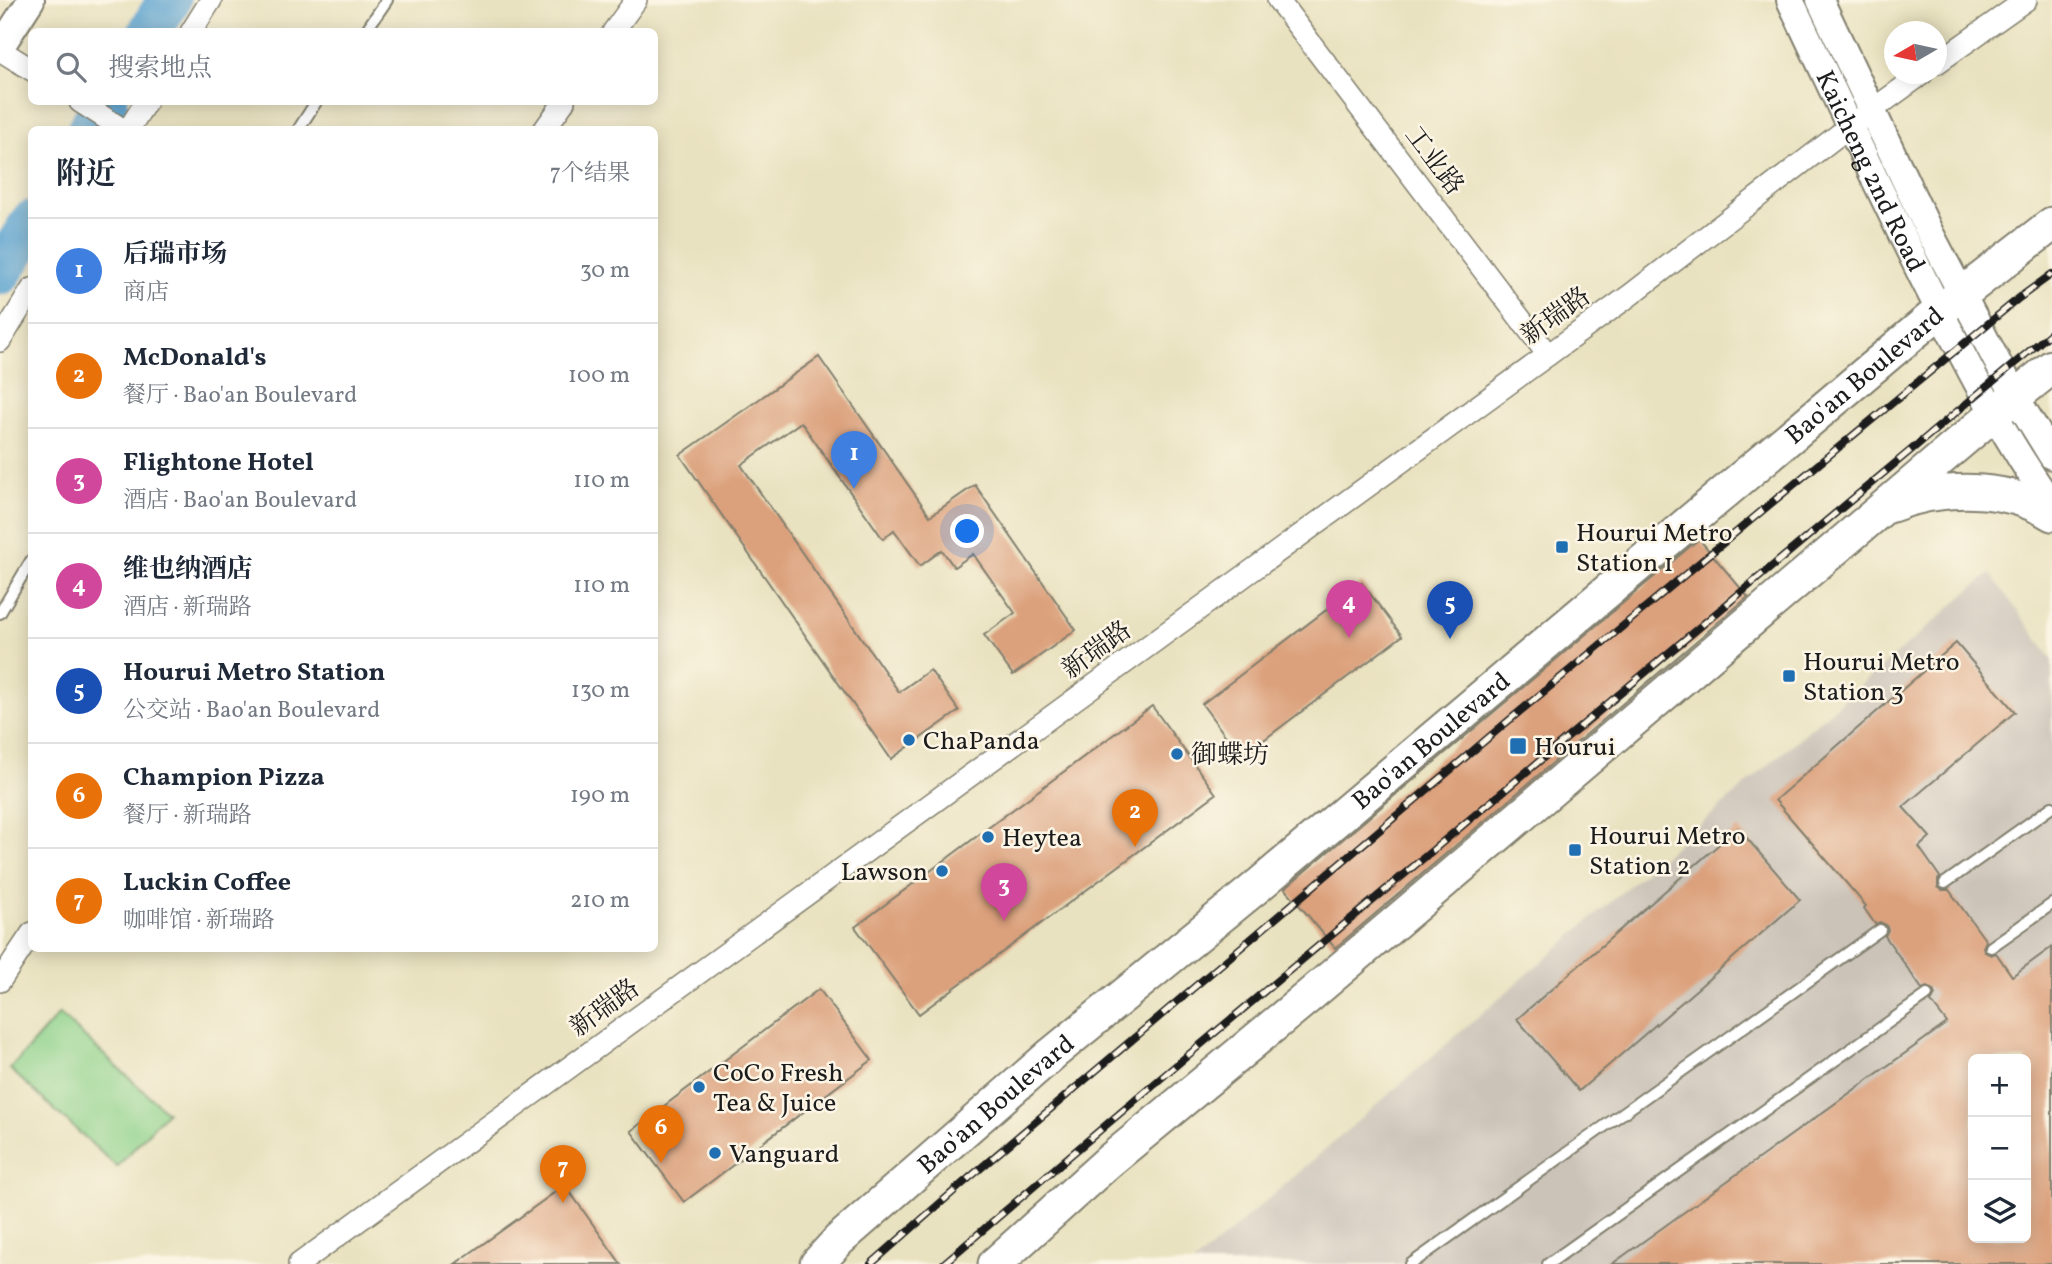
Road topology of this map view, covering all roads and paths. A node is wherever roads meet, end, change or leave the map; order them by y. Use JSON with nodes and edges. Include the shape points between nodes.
{"nodes":[{"id":1,"x":31,"y":0,"type":"edge"},
{"id":2,"x":211,"y":0,"type":"edge"},
{"id":3,"x":387,"y":0,"type":"edge"},
{"id":4,"x":636,"y":0,"type":"edge"},
{"id":5,"x":1278,"y":0,"type":"edge"},
{"id":6,"x":1790,"y":0,"type":"edge"},
{"id":7,"x":1820,"y":0,"type":"edge"},
{"id":8,"x":2026,"y":0,"type":"edge"},
{"id":9,"x":194,"y":28,"type":"edge"},
{"id":10,"x":368,"y":28,"type":"edge"},
{"id":11,"x":616,"y":28,"type":"edge"},
{"id":12,"x":0,"y":49,"type":"edge"},
{"id":13,"x":1947,"y":56,"type":"edge"},
{"id":14,"x":28,"y":67,"type":"edge"},
{"id":15,"x":1908,"y":84,"type":"edge"},
{"id":16,"x":85,"y":105,"type":"edge"},
{"id":17,"x":144,"y":105,"type":"edge"},
{"id":18,"x":314,"y":105,"type":"edge"},
{"id":19,"x":562,"y":105,"type":"edge"},
{"id":20,"x":1872,"y":109,"type":"junction"},
{"id":21,"x":119,"y":126,"type":"edge"},
{"id":22,"x":129,"y":126,"type":"edge"},
{"id":23,"x":301,"y":126,"type":"edge"},
{"id":24,"x":547,"y":126,"type":"edge"},
{"id":25,"x":1850,"y":126,"type":"junction"},
{"id":26,"x":2052,"y":224,"type":"edge"},
{"id":27,"x":28,"y":296,"type":"edge"},
{"id":28,"x":1951,"y":303,"type":"junction"},
{"id":29,"x":0,"y":341,"type":"edge"},
{"id":30,"x":1548,"y":355,"type":"junction"},
{"id":31,"x":2052,"y":367,"type":"edge"},
{"id":32,"x":2004,"y":405,"type":"junction"},
{"id":33,"x":2052,"y":456,"type":"edge"},
{"id":34,"x":2052,"y":505,"type":"edge"},
{"id":35,"x":1875,"y":514,"type":"junction"},
{"id":36,"x":2052,"y":514,"type":"edge"},
{"id":37,"x":28,"y":566,"type":"edge"},
{"id":38,"x":0,"y":613,"type":"edge"},
{"id":39,"x":2052,"y":807,"type":"edge"},
{"id":40,"x":1945,"y":883,"type":"dead end"},
{"id":41,"x":2052,"y":904,"type":"edge"},
{"id":42,"x":1880,"y":930,"type":"dead end"},
{"id":43,"x":28,"y":939,"type":"edge"},
{"id":44,"x":1991,"y":947,"type":"dead end"},
{"id":45,"x":0,"y":981,"type":"edge"},
{"id":46,"x":1927,"y":995,"type":"dead end"},
{"id":47,"x":299,"y":1264,"type":"edge"},
{"id":48,"x":817,"y":1264,"type":"edge"},
{"id":49,"x":995,"y":1264,"type":"edge"},
{"id":50,"x":1411,"y":1264,"type":"edge"},
{"id":51,"x":1548,"y":1264,"type":"edge"}],
"edges":[{"from":1,"to":12,"type":"street"},
{"from":2,"to":9,"type":"street"},
{"from":3,"to":10,"type":"lane"},
{"from":4,"to":11,"type":"street"},
{"from":5,"to":30,"type":"street","name":"工业路"},
{"from":6,"to":25,"type":"street","name":"Kaicheng 2nd Road"},
{"from":7,"to":20,"type":"street","name":"Kaicheng 2nd Road"},
{"from":8,"to":13,"type":"street"},
{"from":12,"to":14,"type":"street"},
{"from":15,"to":20,"type":"street","name":"新瑞路"},
{"from":16,"to":21,"type":"street"},
{"from":17,"to":22,"type":"street"},
{"from":18,"to":23,"type":"lane"},
{"from":19,"to":24,"type":"street"},
{"from":20,"to":25,"type":"street","name":"新瑞路"},
{"from":20,"to":28,"type":"street","name":"Kaicheng 2nd Road","via":[[1929,231]]},
{"from":25,"to":28,"type":"street","name":"Kaicheng 2nd Road"},
{"from":25,"to":30,"type":"street","name":"新瑞路"},
{"from":26,"to":28,"type":"main road","name":"Bao'an Boulevard"},
{"from":27,"to":29,"type":"street"},
{"from":28,"to":32,"type":"street","name":"Kaicheng 2nd Road"},
{"from":28,"to":48,"type":"main road","name":"Bao'an Boulevard","via":[[1052,1054]]},
{"from":30,"to":47,"type":"street","name":"新瑞路"},
{"from":31,"to":32,"type":"main road"},
{"from":32,"to":33,"type":"street"},
{"from":32,"to":34,"type":"street","via":[[2018,456]]},
{"from":32,"to":35,"type":"main road"},
{"from":35,"to":36,"type":"main road","via":[[1919,496],[1961,492],[2015,498]]},
{"from":35,"to":49,"type":"main road","via":[[1108,1163]]},
{"from":37,"to":38,"type":"lane"},
{"from":39,"to":40,"type":"lane"},
{"from":41,"to":44,"type":"lane"},
{"from":42,"to":50,"type":"lane"},
{"from":43,"to":45,"type":"street"},
{"from":46,"to":51,"type":"lane"}]}
